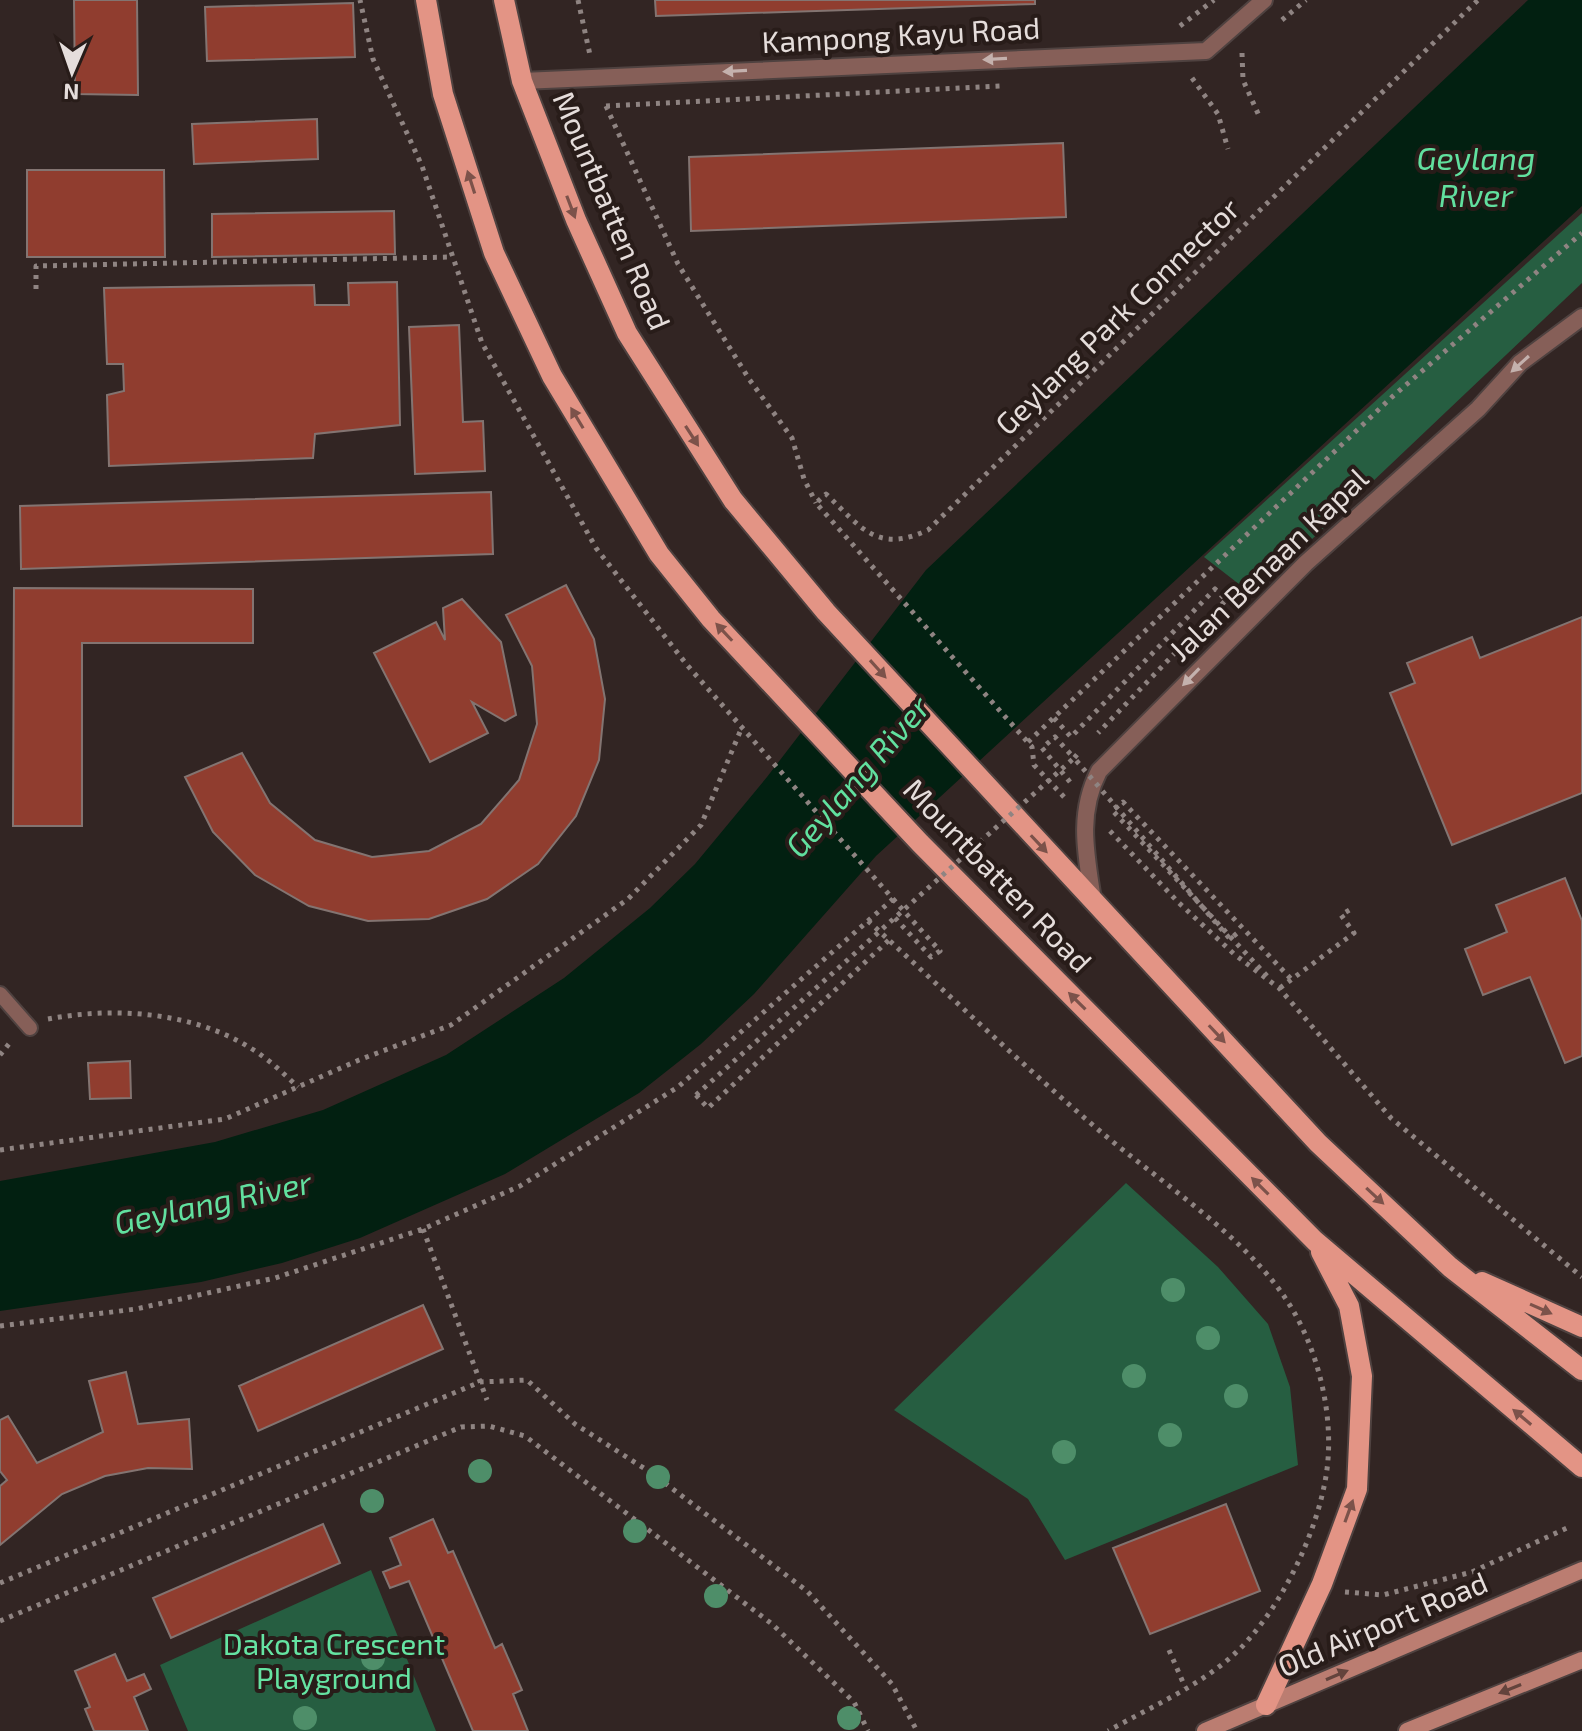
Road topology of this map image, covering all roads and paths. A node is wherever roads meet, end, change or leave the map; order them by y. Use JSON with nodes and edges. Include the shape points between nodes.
{"nodes":[{"id":1,"x":426,"y":0,"type":"edge"},
{"id":2,"x":504,"y":0,"type":"edge"},
{"id":3,"x":578,"y":0,"type":"edge"},
{"id":4,"x":1264,"y":0,"type":"edge"},
{"id":5,"x":1478,"y":0,"type":"edge"},
{"id":6,"x":1242,"y":53,"type":"dead end"},
{"id":7,"x":595,"y":77,"type":"junction"},
{"id":8,"x":1192,"y":78,"type":"dead end"},
{"id":9,"x":522,"y":81,"type":"junction"},
{"id":10,"x":1260,"y":118,"type":"dead end"},
{"id":11,"x":1228,"y":149,"type":"dead end"},
{"id":12,"x":1582,"y":233,"type":"edge"},
{"id":13,"x":451,"y":257,"type":"dead end"},
{"id":14,"x":36,"y":289,"type":"dead end"},
{"id":15,"x":1582,"y":317,"type":"edge"},
{"id":16,"x":816,"y":503,"type":"junction"},
{"id":17,"x":1054,"y":718,"type":"junction"},
{"id":18,"x":1095,"y":736,"type":"dead end"},
{"id":19,"x":1028,"y":742,"type":"junction"},
{"id":20,"x":1084,"y":747,"type":"dead end"},
{"id":21,"x":1074,"y":758,"type":"junction"},
{"id":22,"x":1072,"y":785,"type":"dead end"},
{"id":23,"x":1083,"y":816,"type":"junction"},
{"id":24,"x":893,"y":899,"type":"junction"},
{"id":25,"x":1093,"y":900,"type":"junction"},
{"id":26,"x":1351,"y":909,"type":"dead end"},
{"id":27,"x":895,"y":918,"type":"junction"},
{"id":28,"x":868,"y":921,"type":"junction"},
{"id":29,"x":1241,"y":930,"type":"junction"},
{"id":30,"x":889,"y":940,"type":"junction"},
{"id":31,"x":1293,"y":981,"type":"junction"},
{"id":32,"x":1279,"y":988,"type":"junction"},
{"id":33,"x":0,"y":994,"type":"edge"},
{"id":34,"x":30,"y":1028,"type":"junction"},
{"id":35,"x":0,"y":1055,"type":"edge"},
{"id":36,"x":298,"y":1087,"type":"junction"},
{"id":37,"x":0,"y":1150,"type":"edge"},
{"id":38,"x":423,"y":1229,"type":"junction"},
{"id":39,"x":1315,"y":1241,"type":"junction"},
{"id":40,"x":1450,"y":1267,"type":"junction"},
{"id":41,"x":1582,"y":1277,"type":"edge"},
{"id":42,"x":0,"y":1326,"type":"edge"},
{"id":43,"x":1582,"y":1327,"type":"edge"},
{"id":44,"x":1582,"y":1370,"type":"edge"},
{"id":45,"x":480,"y":1382,"type":"junction"},
{"id":46,"x":487,"y":1400,"type":"dead end"},
{"id":47,"x":1582,"y":1467,"type":"edge"},
{"id":48,"x":1569,"y":1527,"type":"dead end"},
{"id":49,"x":1582,"y":1570,"type":"edge"},
{"id":50,"x":0,"y":1583,"type":"edge"},
{"id":51,"x":1344,"y":1592,"type":"dead end"},
{"id":52,"x":0,"y":1621,"type":"edge"},
{"id":53,"x":1169,"y":1650,"type":"dead end"},
{"id":54,"x":1582,"y":1660,"type":"edge"},
{"id":55,"x":1185,"y":1687,"type":"junction"},
{"id":56,"x":1266,"y":1705,"type":"junction"},
{"id":57,"x":868,"y":1731,"type":"edge"},
{"id":58,"x":917,"y":1731,"type":"edge"},
{"id":59,"x":1108,"y":1731,"type":"edge"},
{"id":60,"x":1205,"y":1731,"type":"edge"},
{"id":61,"x":1407,"y":1731,"type":"edge"}],
"edges":[{"from":39,"to":1,"type":"main road","name":"Mountbatten Road","one_way":true,"via":[[920,843],[711,619],[659,554],[552,376],[494,253],[443,94]]},
{"from":2,"to":9,"type":"main road","name":"Mountbatten Road"},
{"from":3,"to":7,"type":"path"},
{"from":4,"to":7,"type":"street","name":"Kampong Kayu Road","one_way":true,"via":[[1206,51]]},
{"from":5,"to":16,"type":"path","name":"Geylang Park Connector","via":[[928,530],[912,538],[883,540],[869,535],[826,494]]},
{"from":6,"to":10,"type":"path","via":[[1243,80]]},
{"from":7,"to":9,"type":"street","name":"Kampong Kayu Road"},
{"from":7,"to":16,"type":"path","via":[[678,264],[792,438]]},
{"from":8,"to":11,"type":"path","via":[[1218,114]]},
{"from":9,"to":25,"type":"main road","name":"Mountbatten Road","one_way":true,"via":[[627,333],[733,500],[826,612]]},
{"from":12,"to":17,"type":"path","via":[[1392,397]]},
{"from":13,"to":14,"type":"path","via":[[36,266]]},
{"from":15,"to":23,"type":"street","name":"Jalan Benaan Kapal","one_way":true,"via":[[1520,363],[1478,409],[1306,563],[1208,660],[1099,771]]},
{"from":16,"to":19,"type":"path"},
{"from":17,"to":18,"type":"path","via":[[1071,737],[1215,589],[1226,600]]},
{"from":17,"to":19,"type":"path"},
{"from":19,"to":23,"type":"path","via":[[1034,765]]},
{"from":20,"to":21,"type":"path"},
{"from":21,"to":22,"type":"path","via":[[1055,737],[1042,748]]},
{"from":21,"to":27,"type":"path","bridge":true},
{"from":21,"to":29,"type":"path","bridge":true,"via":[[1230,939]]},
{"from":23,"to":25,"type":"street","name":"Jalan Benaan Kapal"},
{"from":23,"to":32,"type":"path","via":[[1107,827],[1190,913]]},
{"from":24,"to":27,"type":"path","via":[[940,951],[931,957]]},
{"from":24,"to":28,"type":"path"},
{"from":24,"to":36,"type":"path","via":[[743,726],[701,825],[628,899],[451,1025]]},
{"from":25,"to":40,"type":"main road","name":"Mountbatten Road","one_way":true,"via":[[1318,1143]]},
{"from":26,"to":31,"type":"path","via":[[1341,915],[1354,933]]},
{"from":27,"to":30,"type":"path","bridge":true,"via":[[696,1095],[708,1108]]},
{"from":28,"to":30,"type":"path"},
{"from":28,"to":38,"type":"path","via":[[678,1087],[520,1186]]},
{"from":29,"to":31,"type":"path"},
{"from":29,"to":32,"type":"path","via":[[1123,802],[1112,810]]},
{"from":30,"to":55,"type":"path","via":[[1100,1131],[1217,1226],[1281,1291],[1304,1332],[1320,1378],[1326,1429],[1326,1475],[1313,1524],[1273,1605],[1249,1640]]},
{"from":31,"to":32,"type":"path"},
{"from":32,"to":41,"type":"path","via":[[1391,1118]]},
{"from":33,"to":34,"type":"lane"},
{"from":34,"to":35,"type":"path","via":[[5,1045]]},
{"from":34,"to":36,"type":"path","via":[[41,1020],[90,1011],[166,1017],[215,1030],[260,1054]]},
{"from":36,"to":37,"type":"path","via":[[225,1119]]},
{"from":38,"to":42,"type":"path","via":[[275,1278],[136,1309]]},
{"from":38,"to":45,"type":"path"},
{"from":47,"to":39,"type":"main road","name":"Mountbatten Road","one_way":true},
{"from":56,"to":39,"type":"main road","one_way":true,"via":[[1322,1584],[1357,1489],[1362,1376],[1349,1306]]},
{"from":40,"to":43,"type":"main road","one_way":true},
{"from":40,"to":44,"type":"main road","name":"Mountbatten Road"},
{"from":45,"to":46,"type":"path"},
{"from":45,"to":50,"type":"path"},
{"from":45,"to":58,"type":"path","via":[[527,1380],[575,1424],[653,1474],[807,1591],[892,1684]]},
{"from":48,"to":51,"type":"path","via":[[1472,1572],[1383,1595]]},
{"from":56,"to":49,"type":"main road","name":"Old Airport Road","one_way":true},
{"from":52,"to":57,"type":"path","via":[[461,1427],[489,1426],[525,1436],[772,1624],[854,1702]]},
{"from":53,"to":55,"type":"path"},
{"from":54,"to":61,"type":"main road","one_way":true},
{"from":55,"to":59,"type":"path"},
{"from":56,"to":60,"type":"main road","name":"Old Airport Road"}]}
